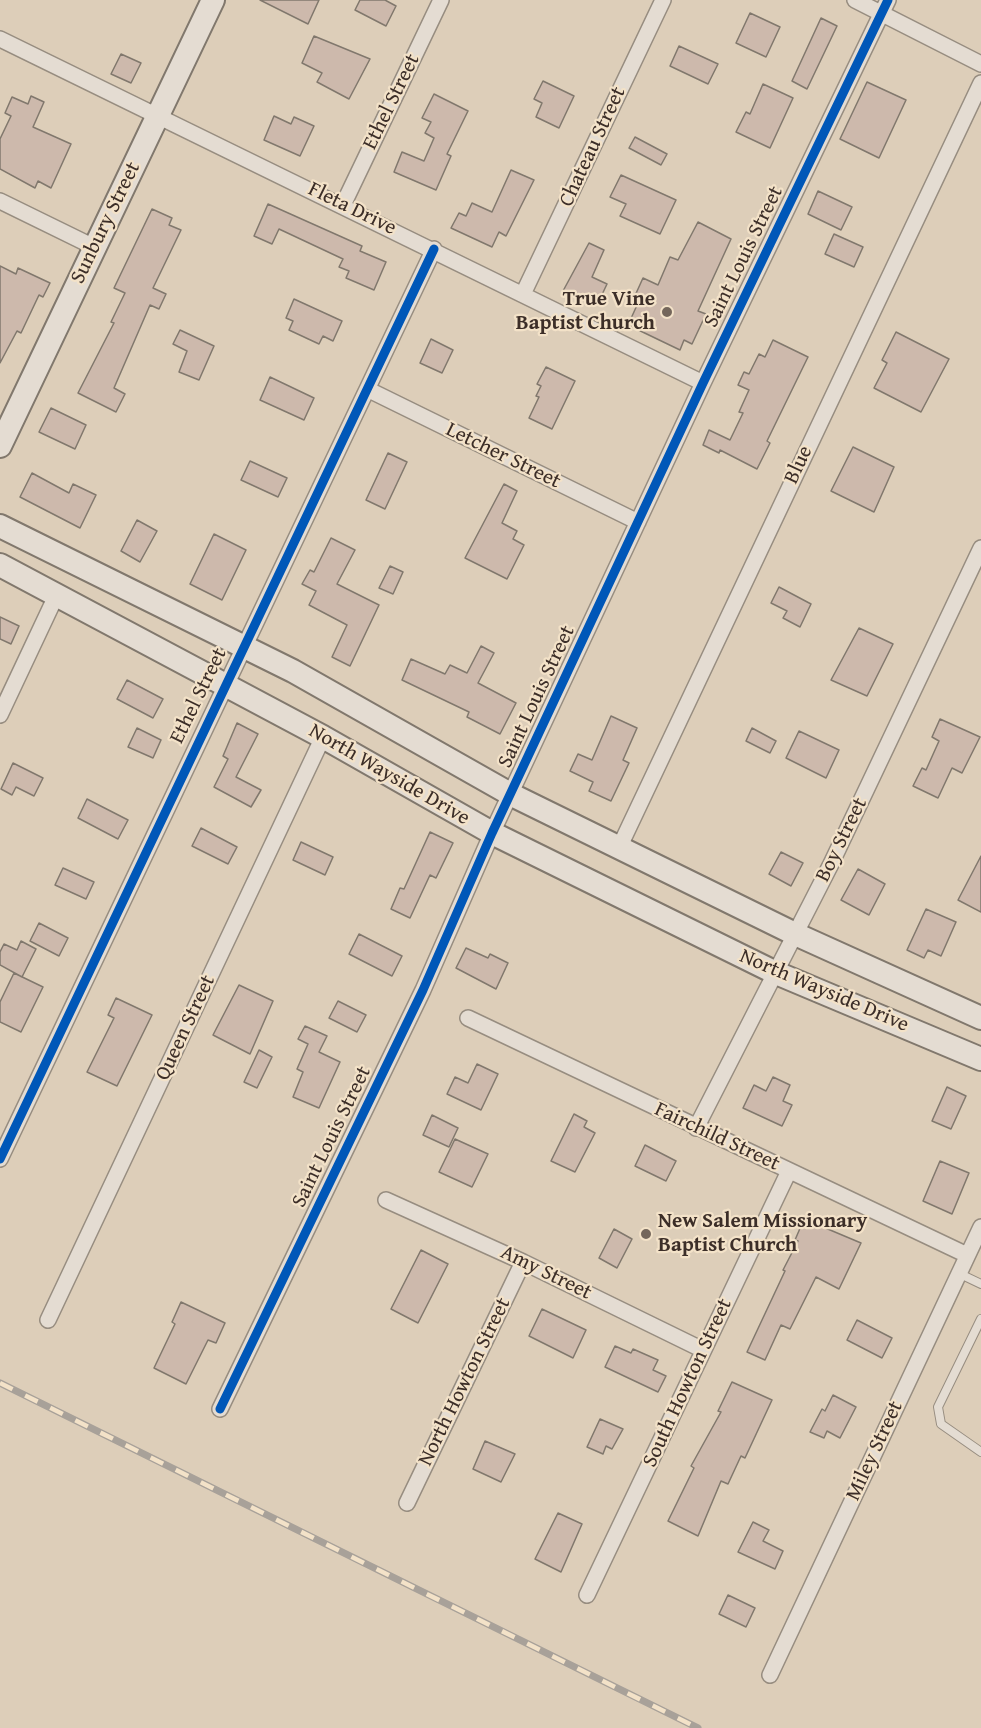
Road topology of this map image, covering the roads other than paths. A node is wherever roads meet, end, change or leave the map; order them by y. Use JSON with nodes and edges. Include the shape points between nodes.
{"nodes":[{"id":1,"x":213,"y":0,"type":"edge"},
{"id":2,"x":441,"y":0,"type":"edge"},
{"id":3,"x":663,"y":0,"type":"edge"},
{"id":4,"x":855,"y":0,"type":"edge"},
{"id":5,"x":885,"y":6,"type":"edge"},
{"id":6,"x":0,"y":39,"type":"edge"},
{"id":7,"x":981,"y":64,"type":"edge"},
{"id":8,"x":981,"y":83,"type":"edge"},
{"id":9,"x":158,"y":115,"type":"junction"},
{"id":10,"x":0,"y":201,"type":"edge"},
{"id":11,"x":343,"y":205,"type":"junction"},
{"id":12,"x":93,"y":247,"type":"junction"},
{"id":13,"x":434,"y":249,"type":"junction"},
{"id":14,"x":523,"y":294,"type":"junction"},
{"id":15,"x":703,"y":383,"type":"junction"},
{"id":16,"x":369,"y":390,"type":"junction"},
{"id":17,"x":0,"y":446,"type":"edge"},
{"id":18,"x":638,"y":522,"type":"junction"},
{"id":19,"x":0,"y":526,"type":"edge"},
{"id":20,"x":981,"y":548,"type":"edge"},
{"id":21,"x":0,"y":565,"type":"edge"},
{"id":22,"x":56,"y":596,"type":"junction"},
{"id":23,"x":243,"y":646,"type":"junction"},
{"id":24,"x":224,"y":684,"type":"junction"},
{"id":25,"x":0,"y":715,"type":"edge"},
{"id":26,"x":323,"y":737,"type":"junction"},
{"id":27,"x":512,"y":795,"type":"junction"},
{"id":28,"x":492,"y":833,"type":"junction"},
{"id":29,"x":619,"y":848,"type":"junction"},
{"id":30,"x":793,"y":933,"type":"junction"},
{"id":31,"x":774,"y":972,"type":"junction"},
{"id":32,"x":980,"y":1015,"type":"edge"},
{"id":33,"x":468,"y":1018,"type":"dead end"},
{"id":34,"x":981,"y":1059,"type":"edge"},
{"id":35,"x":696,"y":1128,"type":"junction"},
{"id":36,"x":0,"y":1159,"type":"edge"},
{"id":37,"x":789,"y":1171,"type":"junction"},
{"id":38,"x":386,"y":1200,"type":"dead end"},
{"id":39,"x":981,"y":1227,"type":"edge"},
{"id":40,"x":967,"y":1255,"type":"junction"},
{"id":41,"x":523,"y":1262,"type":"junction"},
{"id":42,"x":958,"y":1273,"type":"junction"},
{"id":43,"x":981,"y":1284,"type":"edge"},
{"id":44,"x":981,"y":1319,"type":"edge"},
{"id":45,"x":48,"y":1320,"type":"dead end"},
{"id":46,"x":703,"y":1350,"type":"junction"},
{"id":47,"x":220,"y":1409,"type":"dead end"},
{"id":48,"x":981,"y":1452,"type":"edge"},
{"id":49,"x":407,"y":1503,"type":"dead end"},
{"id":50,"x":587,"y":1595,"type":"dead end"},
{"id":51,"x":770,"y":1675,"type":"dead end"}],
"edges":[{"from":1,"to":9,"type":"main road","name":"Sunbury Street"},
{"from":2,"to":11,"type":"street","name":"Ethel Street"},
{"from":3,"to":14,"type":"street","name":"Chateau Street"},
{"from":4,"to":5,"type":"street"},
{"from":5,"to":7,"type":"street"},
{"from":5,"to":15,"type":"street","name":"Saint Louis Street"},
{"from":6,"to":9,"type":"street","name":"Fleta Drive"},
{"from":8,"to":29,"type":"street","name":"Blue"},
{"from":9,"to":11,"type":"street","name":"Fleta Drive"},
{"from":9,"to":12,"type":"main road","name":"Sunbury Street"},
{"from":10,"to":12,"type":"street"},
{"from":11,"to":13,"type":"street","name":"Fleta Drive"},
{"from":12,"to":17,"type":"main road","name":"Sunbury Street"},
{"from":13,"to":14,"type":"street","name":"Fleta Drive"},
{"from":13,"to":16,"type":"street","name":"Ethel Street"},
{"from":14,"to":15,"type":"street","name":"Fleta Drive"},
{"from":15,"to":18,"type":"street","name":"Saint Louis Street"},
{"from":16,"to":18,"type":"street","name":"Letcher Street"},
{"from":16,"to":23,"type":"street","name":"Ethel Street"},
{"from":18,"to":27,"type":"street","name":"Saint Louis Street"},
{"from":19,"to":23,"type":"main road","name":"North Wayside Drive"},
{"from":20,"to":30,"type":"street","name":"Boy Street","via":[[831,864]]},
{"from":21,"to":22,"type":"main road","name":"North Wayside Drive"},
{"from":22,"to":24,"type":"main road","name":"North Wayside Drive"},
{"from":22,"to":25,"type":"street"},
{"from":23,"to":24,"type":"street","name":"Ethel Street"},
{"from":23,"to":27,"type":"main road","name":"North Wayside Drive"},
{"from":24,"to":26,"type":"main road","name":"North Wayside Drive"},
{"from":24,"to":36,"type":"street","name":"Ethel Street"},
{"from":26,"to":28,"type":"main road","name":"North Wayside Drive"},
{"from":26,"to":45,"type":"street","name":"Queen Street"},
{"from":27,"to":28,"type":"street","name":"Saint Louis Street"},
{"from":27,"to":29,"type":"main road","name":"North Wayside Drive"},
{"from":28,"to":31,"type":"main road","name":"North Wayside Drive"},
{"from":28,"to":47,"type":"street","name":"Saint Louis Street","via":[[423,990]]},
{"from":29,"to":30,"type":"main road","name":"North Wayside Drive"},
{"from":30,"to":31,"type":"street","name":"Boy Street"},
{"from":30,"to":32,"type":"main road","name":"North Wayside Drive"},
{"from":31,"to":34,"type":"main road","name":"North Wayside Drive"},
{"from":31,"to":35,"type":"street","name":"Boy Street"},
{"from":33,"to":35,"type":"street","name":"Fairchild Street"},
{"from":35,"to":37,"type":"street","name":"Fairchild Street"},
{"from":37,"to":40,"type":"street","name":"Fairchild Street"},
{"from":37,"to":46,"type":"street","name":"South Howton Street"},
{"from":38,"to":41,"type":"street","name":"Amy Street"},
{"from":39,"to":40,"type":"street","name":"Miley Street"},
{"from":40,"to":42,"type":"street","name":"Miley Street"},
{"from":41,"to":46,"type":"street","name":"Amy Street"},
{"from":41,"to":49,"type":"street","name":"North Howton Street"},
{"from":42,"to":43,"type":"lane"},
{"from":42,"to":51,"type":"street","name":"Miley Street"},
{"from":44,"to":48,"type":"lane","via":[[938,1407],[941,1424]]},
{"from":46,"to":50,"type":"street","name":"South Howton Street"}]}
